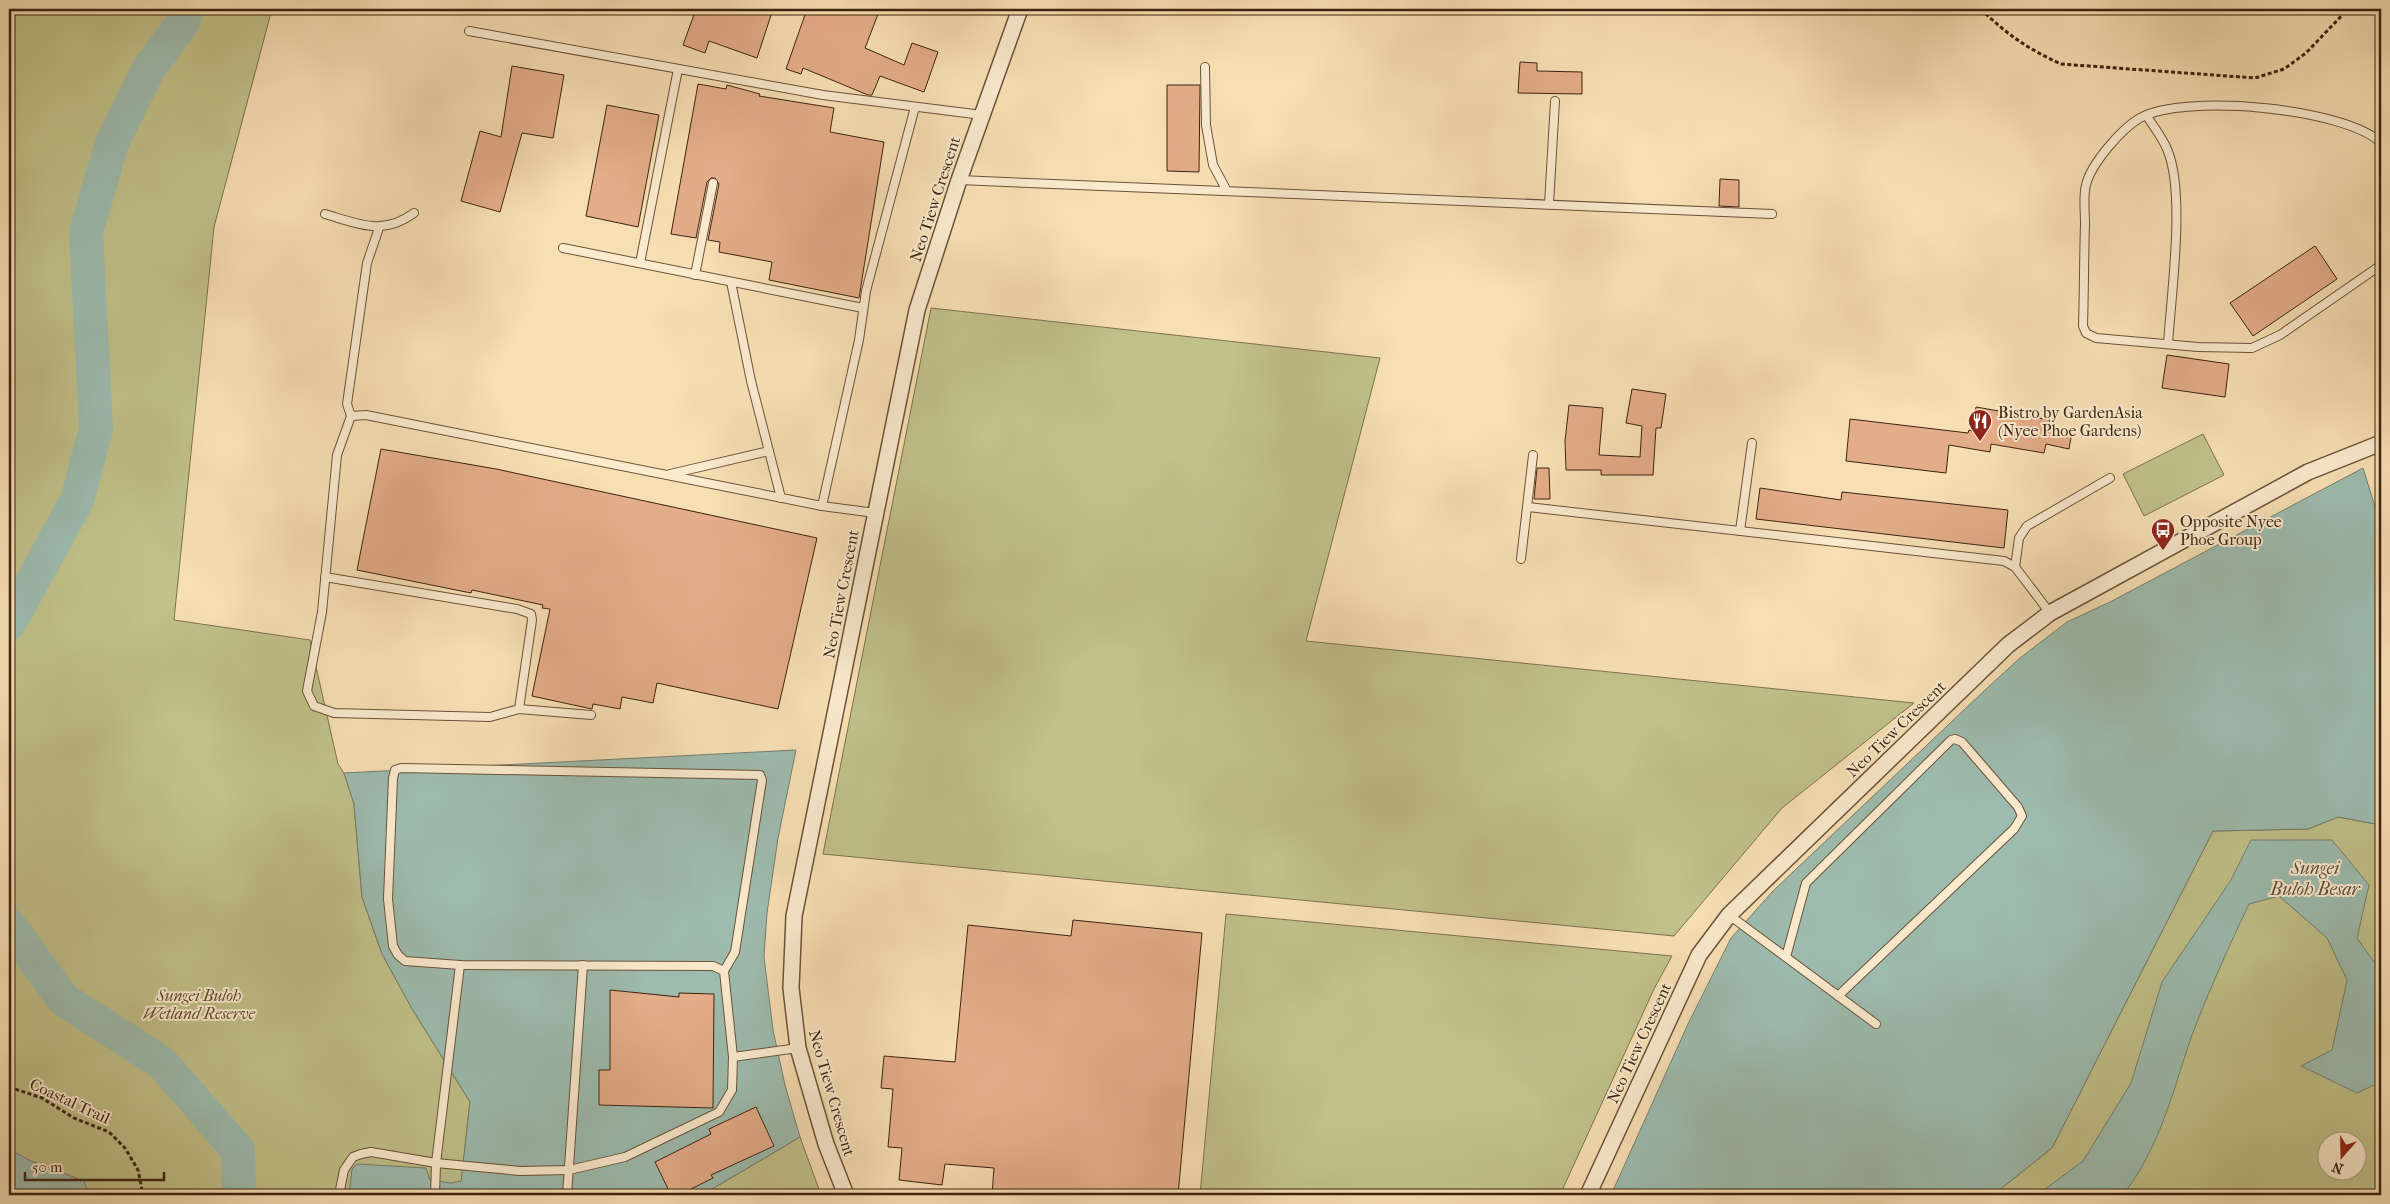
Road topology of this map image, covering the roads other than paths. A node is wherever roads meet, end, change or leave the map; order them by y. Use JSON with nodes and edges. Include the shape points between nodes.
{"nodes":[{"id":1,"x":1020,"y":9,"type":"edge"},
{"id":2,"x":469,"y":31,"type":"dead end"},
{"id":3,"x":1205,"y":67,"type":"dead end"},
{"id":4,"x":678,"y":69,"type":"junction"},
{"id":5,"x":1555,"y":101,"type":"dead end"},
{"id":6,"x":916,"y":107,"type":"junction"},
{"id":7,"x":982,"y":115,"type":"junction"},
{"id":8,"x":2147,"y":116,"type":"junction"},
{"id":9,"x":2381,"y":143,"type":"edge"},
{"id":10,"x":959,"y":180,"type":"junction"},
{"id":11,"x":713,"y":183,"type":"dead end"},
{"id":12,"x":1227,"y":190,"type":"junction"},
{"id":13,"x":1549,"y":204,"type":"junction"},
{"id":14,"x":414,"y":213,"type":"dead end"},
{"id":15,"x":325,"y":214,"type":"dead end"},
{"id":16,"x":1772,"y":214,"type":"dead end"},
{"id":17,"x":379,"y":228,"type":"junction"},
{"id":18,"x":563,"y":248,"type":"dead end"},
{"id":19,"x":640,"y":263,"type":"junction"},
{"id":20,"x":2381,"y":265,"type":"edge"},
{"id":21,"x":695,"y":275,"type":"junction"},
{"id":22,"x":732,"y":282,"type":"junction"},
{"id":23,"x":864,"y":308,"type":"junction"},
{"id":24,"x":2168,"y":344,"type":"junction"},
{"id":25,"x":351,"y":416,"type":"junction"},
{"id":26,"x":1752,"y":443,"type":"dead end"},
{"id":27,"x":2381,"y":443,"type":"edge"},
{"id":28,"x":769,"y":450,"type":"junction"},
{"id":29,"x":1533,"y":455,"type":"dead end"},
{"id":30,"x":668,"y":474,"type":"junction"},
{"id":31,"x":2110,"y":478,"type":"dead end"},
{"id":32,"x":781,"y":498,"type":"junction"},
{"id":33,"x":822,"y":506,"type":"junction"},
{"id":34,"x":1528,"y":507,"type":"junction"},
{"id":35,"x":875,"y":513,"type":"junction"},
{"id":36,"x":1740,"y":531,"type":"junction"},
{"id":37,"x":1522,"y":559,"type":"dead end"},
{"id":38,"x":2015,"y":567,"type":"junction"},
{"id":39,"x":325,"y":577,"type":"junction"},
{"id":40,"x":2050,"y":613,"type":"junction"},
{"id":41,"x":519,"y":709,"type":"junction"},
{"id":42,"x":591,"y":715,"type":"dead end"},
{"id":43,"x":1729,"y":915,"type":"junction"},
{"id":44,"x":1786,"y":957,"type":"junction"},
{"id":45,"x":460,"y":965,"type":"junction"},
{"id":46,"x":583,"y":965,"type":"junction"},
{"id":47,"x":724,"y":972,"type":"junction"},
{"id":48,"x":1838,"y":996,"type":"junction"},
{"id":49,"x":1876,"y":1024,"type":"dead end"},
{"id":50,"x":798,"y":1048,"type":"junction"},
{"id":51,"x":733,"y":1057,"type":"junction"},
{"id":52,"x":436,"y":1163,"type":"junction"},
{"id":53,"x":569,"y":1170,"type":"junction"},
{"id":54,"x":339,"y":1195,"type":"edge"},
{"id":55,"x":435,"y":1195,"type":"edge"},
{"id":56,"x":567,"y":1195,"type":"edge"},
{"id":57,"x":846,"y":1195,"type":"edge"},
{"id":58,"x":1588,"y":1195,"type":"edge"}],
"edges":[{"from":1,"to":7,"type":"street","name":"Neo Tiew Crescent"},
{"from":2,"to":4,"type":"lane"},
{"from":3,"to":12,"type":"lane","via":[[1206,125],[1210,149],[1214,166]]},
{"from":4,"to":6,"type":"lane","via":[[823,95]]},
{"from":4,"to":19,"type":"lane"},
{"from":5,"to":13,"type":"lane"},
{"from":6,"to":7,"type":"lane"},
{"from":6,"to":23,"type":"lane"},
{"from":7,"to":10,"type":"street","name":"Neo Tiew Crescent"},
{"from":8,"to":9,"type":"lane","via":[[2178,107],[2247,106],[2309,114],[2373,135]]},
{"from":8,"to":24,"type":"lane","via":[[2167,150],[2175,190]]},
{"from":8,"to":24,"type":"lane","via":[[2140,118],[2108,146],[2086,185],[2083,326],[2086,333],[2096,338]]},
{"from":10,"to":12,"type":"lane"},
{"from":10,"to":35,"type":"street","name":"Neo Tiew Crescent","via":[[917,310]]},
{"from":11,"to":21,"type":"lane"},
{"from":12,"to":13,"type":"lane"},
{"from":13,"to":16,"type":"lane"},
{"from":14,"to":17,"type":"lane","via":[[400,224]]},
{"from":15,"to":17,"type":"lane"},
{"from":17,"to":25,"type":"lane","via":[[367,263],[346,404]]},
{"from":18,"to":19,"type":"lane"},
{"from":19,"to":21,"type":"lane"},
{"from":20,"to":24,"type":"lane","via":[[2280,335],[2252,348]]},
{"from":21,"to":22,"type":"lane"},
{"from":22,"to":23,"type":"lane"},
{"from":22,"to":28,"type":"lane","via":[[751,381]]},
{"from":23,"to":33,"type":"lane"},
{"from":25,"to":30,"type":"lane","via":[[366,415]]},
{"from":25,"to":39,"type":"lane","via":[[337,455]]},
{"from":26,"to":36,"type":"lane"},
{"from":27,"to":40,"type":"street","name":"Neo Tiew Crescent","via":[[2308,472]]},
{"from":28,"to":30,"type":"lane"},
{"from":28,"to":32,"type":"lane"},
{"from":29,"to":34,"type":"lane"},
{"from":30,"to":32,"type":"lane"},
{"from":31,"to":38,"type":"lane","via":[[2027,526],[2019,538]]},
{"from":32,"to":33,"type":"lane"},
{"from":33,"to":35,"type":"lane"},
{"from":34,"to":36,"type":"lane"},
{"from":34,"to":37,"type":"lane"},
{"from":35,"to":50,"type":"street","name":"Neo Tiew Crescent","via":[[794,916],[791,988]]},
{"from":36,"to":38,"type":"lane","via":[[1989,559]]},
{"from":38,"to":40,"type":"lane"},
{"from":39,"to":41,"type":"lane","via":[[531,614]]},
{"from":39,"to":41,"type":"lane","via":[[307,691],[314,706],[334,713],[490,717]]},
{"from":40,"to":43,"type":"street","name":"Neo Tiew Crescent","via":[[2008,645]]},
{"from":41,"to":42,"type":"lane"},
{"from":43,"to":44,"type":"lane"},
{"from":43,"to":58,"type":"street","name":"Neo Tiew Crescent","via":[[1699,955]]},
{"from":44,"to":48,"type":"lane"},
{"from":44,"to":48,"type":"lane","via":[[1806,883],[1951,740],[1962,742],[2018,807],[2022,816],[2014,829]]},
{"from":45,"to":46,"type":"lane"},
{"from":45,"to":47,"type":"lane","via":[[406,961],[393,946],[388,899],[393,778],[395,770],[401,768],[760,774],[762,780],[735,952]]},
{"from":45,"to":52,"type":"lane"},
{"from":46,"to":47,"type":"lane","via":[[713,966]]},
{"from":46,"to":53,"type":"lane"},
{"from":47,"to":51,"type":"lane"},
{"from":48,"to":49,"type":"lane"},
{"from":50,"to":51,"type":"lane"},
{"from":50,"to":57,"type":"street","name":"Neo Tiew Crescent","via":[[826,1144]]},
{"from":51,"to":53,"type":"lane","via":[[732,1090],[718,1112],[626,1157]]},
{"from":52,"to":53,"type":"lane","via":[[520,1171]]},
{"from":52,"to":54,"type":"lane","via":[[371,1152],[360,1154],[353,1157],[344,1170]]},
{"from":52,"to":55,"type":"lane"},
{"from":53,"to":56,"type":"lane"}]}
